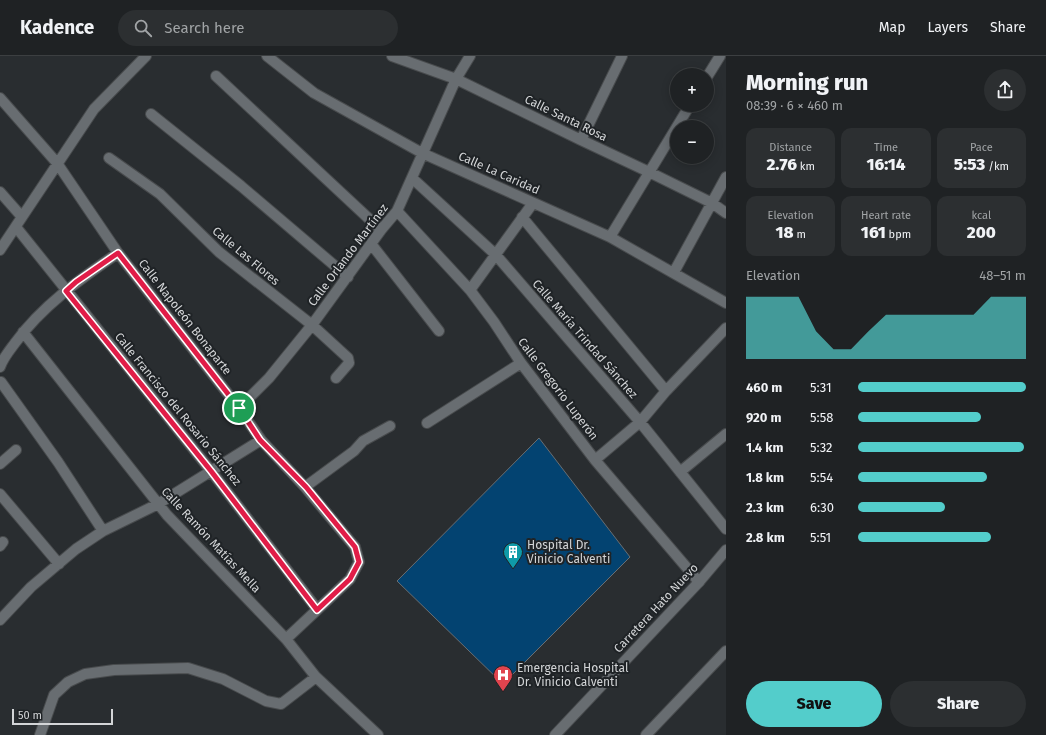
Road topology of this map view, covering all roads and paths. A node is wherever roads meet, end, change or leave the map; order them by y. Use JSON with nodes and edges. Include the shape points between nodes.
{"nodes":[{"id":1,"x":146,"y":56,"type":"edge"},
{"id":2,"x":267,"y":56,"type":"edge"},
{"id":3,"x":392,"y":56,"type":"edge"},
{"id":4,"x":470,"y":56,"type":"edge"},
{"id":5,"x":720,"y":56,"type":"edge"},
{"id":6,"x":620,"y":57,"type":"edge"},
{"id":7,"x":713,"y":68,"type":"edge"},
{"id":8,"x":216,"y":76,"type":"dead end"},
{"id":9,"x":456,"y":79,"type":"junction"},
{"id":10,"x":0,"y":98,"type":"edge"},
{"id":11,"x":686,"y":112,"type":"edge"},
{"id":12,"x":151,"y":114,"type":"dead end"},
{"id":13,"x":581,"y":140,"type":"junction"},
{"id":14,"x":422,"y":153,"type":"junction"},
{"id":15,"x":109,"y":158,"type":"dead end"},
{"id":16,"x":57,"y":163,"type":"junction"},
{"id":17,"x":649,"y":172,"type":"junction"},
{"id":18,"x":726,"y":177,"type":"edge"},
{"id":19,"x":412,"y":178,"type":"junction"},
{"id":20,"x":0,"y":192,"type":"edge"},
{"id":21,"x":533,"y":203,"type":"junction"},
{"id":22,"x":712,"y":203,"type":"junction"},
{"id":23,"x":397,"y":211,"type":"junction"},
{"id":24,"x":726,"y":213,"type":"edge"},
{"id":25,"x":22,"y":217,"type":"junction"},
{"id":26,"x":522,"y":217,"type":"junction"},
{"id":27,"x":16,"y":226,"type":"junction"},
{"id":28,"x":382,"y":230,"type":"junction"},
{"id":29,"x":610,"y":237,"type":"junction"},
{"id":30,"x":372,"y":245,"type":"junction"},
{"id":31,"x":1,"y":246,"type":"edge"},
{"id":32,"x":118,"y":253,"type":"junction"},
{"id":33,"x":496,"y":255,"type":"junction"},
{"id":34,"x":674,"y":272,"type":"junction"},
{"id":35,"x":348,"y":277,"type":"junction"},
{"id":36,"x":470,"y":290,"type":"junction"},
{"id":37,"x":66,"y":291,"type":"junction"},
{"id":38,"x":726,"y":303,"type":"edge"},
{"id":39,"x":312,"y":325,"type":"junction"},
{"id":40,"x":726,"y":328,"type":"edge"},
{"id":41,"x":439,"y":331,"type":"dead end"},
{"id":42,"x":24,"y":332,"type":"junction"},
{"id":43,"x":521,"y":363,"type":"junction"},
{"id":44,"x":0,"y":366,"type":"edge"},
{"id":45,"x":336,"y":378,"type":"dead end"},
{"id":46,"x":0,"y":381,"type":"edge"},
{"id":47,"x":666,"y":391,"type":"junction"},
{"id":48,"x":239,"y":408,"type":"junction"},
{"id":49,"x":640,"y":422,"type":"junction"},
{"id":50,"x":427,"y":423,"type":"dead end"},
{"id":51,"x":390,"y":426,"type":"dead end"},
{"id":52,"x":726,"y":434,"type":"edge"},
{"id":53,"x":260,"y":440,"type":"junction"},
{"id":54,"x":16,"y":450,"type":"dead end"},
{"id":55,"x":595,"y":460,"type":"junction"},
{"id":56,"x":0,"y":464,"type":"edge"},
{"id":57,"x":211,"y":471,"type":"junction"},
{"id":58,"x":680,"y":472,"type":"junction"},
{"id":59,"x":306,"y":487,"type":"junction"},
{"id":60,"x":0,"y":494,"type":"edge"},
{"id":61,"x":158,"y":504,"type":"junction"},
{"id":62,"x":726,"y":529,"type":"edge"},
{"id":63,"x":103,"y":531,"type":"junction"},
{"id":64,"x":726,"y":550,"type":"edge"},
{"id":65,"x":59,"y":564,"type":"junction"},
{"id":66,"x":698,"y":582,"type":"junction"},
{"id":67,"x":317,"y":610,"type":"junction"},
{"id":68,"x":0,"y":620,"type":"edge"},
{"id":69,"x":286,"y":639,"type":"junction"},
{"id":70,"x":726,"y":651,"type":"edge"},
{"id":71,"x":316,"y":677,"type":"junction"},
{"id":72,"x":40,"y":735,"type":"edge"},
{"id":73,"x":378,"y":735,"type":"edge"},
{"id":74,"x":555,"y":735,"type":"edge"},
{"id":75,"x":646,"y":735,"type":"edge"}],
"edges":[{"from":1,"to":16,"type":"street","via":[[94,109]]},
{"from":2,"to":14,"type":"street","name":"Calle La Caridad","via":[[314,93]]},
{"from":3,"to":9,"type":"street","name":"Calle Santa Rosa"},
{"from":4,"to":9,"type":"street","name":"Calle Orlando Martínez"},
{"from":5,"to":7,"type":"street"},
{"from":6,"to":13,"type":"street"},
{"from":8,"to":28,"type":"street"},
{"from":9,"to":13,"type":"street","name":"Calle Santa Rosa"},
{"from":9,"to":14,"type":"street","name":"Calle Orlando Martínez"},
{"from":10,"to":16,"type":"street","name":"Calle Napoleón Bonaparte"},
{"from":11,"to":17,"type":"street"},
{"from":12,"to":35,"type":"street"},
{"from":13,"to":17,"type":"street","name":"Calle Santa Rosa"},
{"from":14,"to":19,"type":"street","name":"Calle Orlando Martínez"},
{"from":14,"to":21,"type":"street","name":"Calle La Caridad"},
{"from":15,"to":39,"type":"street","name":"Calle Las Flores","via":[[160,194],[218,252]]},
{"from":16,"to":25,"type":"street"},
{"from":16,"to":32,"type":"street","name":"Calle Napoleón Bonaparte"},
{"from":17,"to":22,"type":"street","name":"Calle Santa Rosa"},
{"from":17,"to":29,"type":"street"},
{"from":18,"to":22,"type":"street"},
{"from":19,"to":23,"type":"street","name":"Calle Orlando Martínez"},
{"from":19,"to":33,"type":"street","name":"Calle María Trindad Sánchez"},
{"from":20,"to":25,"type":"street"},
{"from":21,"to":26,"type":"street"},
{"from":21,"to":29,"type":"street","name":"Calle La Caridad"},
{"from":22,"to":24,"type":"street","name":"Calle Santa Rosa"},
{"from":22,"to":34,"type":"street"},
{"from":23,"to":28,"type":"street","name":"Calle Orlando Martínez"},
{"from":23,"to":36,"type":"street","name":"Calle Gregorio Luperón"},
{"from":25,"to":27,"type":"street"},
{"from":26,"to":33,"type":"street"},
{"from":26,"to":47,"type":"street"},
{"from":27,"to":31,"type":"street"},
{"from":27,"to":37,"type":"street","name":"Calle Francisco del Rosario Sánchez"},
{"from":28,"to":30,"type":"street","name":"Calle Orlando Martínez"},
{"from":29,"to":34,"type":"street","name":"Calle La Caridad"},
{"from":30,"to":35,"type":"street","name":"Calle Orlando Martínez"},
{"from":30,"to":41,"type":"street"},
{"from":32,"to":37,"type":"street"},
{"from":32,"to":48,"type":"street","name":"Calle Napoleón Bonaparte"},
{"from":33,"to":36,"type":"street"},
{"from":33,"to":49,"type":"street","name":"Calle María Trindad Sánchez"},
{"from":34,"to":38,"type":"street","name":"Calle La Caridad"},
{"from":35,"to":39,"type":"street","name":"Calle Orlando Martínez"},
{"from":36,"to":43,"type":"street","name":"Calle Gregorio Luperón"},
{"from":37,"to":42,"type":"street"},
{"from":37,"to":57,"type":"street","name":"Calle Francisco del Rosario Sánchez"},
{"from":39,"to":45,"type":"street","name":"Calle Las Flores","via":[[348,358],[349,363]]},
{"from":39,"to":48,"type":"street","name":"Calle Orlando Martínez","via":[[269,378]]},
{"from":40,"to":47,"type":"street"},
{"from":42,"to":44,"type":"street"},
{"from":42,"to":61,"type":"street","name":"Calle Ramón Matías Mella"},
{"from":43,"to":50,"type":"street"},
{"from":43,"to":55,"type":"street","name":"Calle Gregorio Luperón"},
{"from":46,"to":63,"type":"street"},
{"from":47,"to":49,"type":"street"},
{"from":48,"to":53,"type":"street","name":"Calle Napoleón Bonaparte"},
{"from":49,"to":55,"type":"street"},
{"from":49,"to":58,"type":"street","name":"Calle María Trindad Sánchez"},
{"from":51,"to":59,"type":"street","via":[[363,442]]},
{"from":52,"to":58,"type":"street"},
{"from":53,"to":57,"type":"street"},
{"from":53,"to":59,"type":"street","name":"Calle Napoleón Bonaparte"},
{"from":54,"to":56,"type":"street"},
{"from":55,"to":66,"type":"street","name":"Calle Gregorio Luperón"},
{"from":57,"to":61,"type":"street"},
{"from":57,"to":67,"type":"street","name":"Calle Francisco del Rosario Sánchez"},
{"from":58,"to":62,"type":"street","name":"Calle María Trindad Sánchez"},
{"from":59,"to":67,"type":"street","name":"Calle Napoleón Bonaparte","via":[[355,547],[359,562],[350,579]]},
{"from":60,"to":65,"type":"street"},
{"from":61,"to":63,"type":"street"},
{"from":61,"to":69,"type":"street","name":"Calle Ramón Matías Mella"},
{"from":63,"to":65,"type":"street"},
{"from":64,"to":66,"type":"street","name":"Carretera Hato Nuevo"},
{"from":65,"to":68,"type":"street","via":[[31,587]]},
{"from":66,"to":74,"type":"street","name":"Carretera Hato Nuevo"},
{"from":67,"to":69,"type":"street"},
{"from":69,"to":71,"type":"street","name":"Calle Ramón Matías Mella"},
{"from":70,"to":75,"type":"street"},
{"from":71,"to":72,"type":"street","via":[[281,704],[266,701],[223,679],[188,668],[114,670],[85,674],[68,682],[54,695]]},
{"from":71,"to":73,"type":"street","name":"Calle Ramón Matías Mella"}]}
